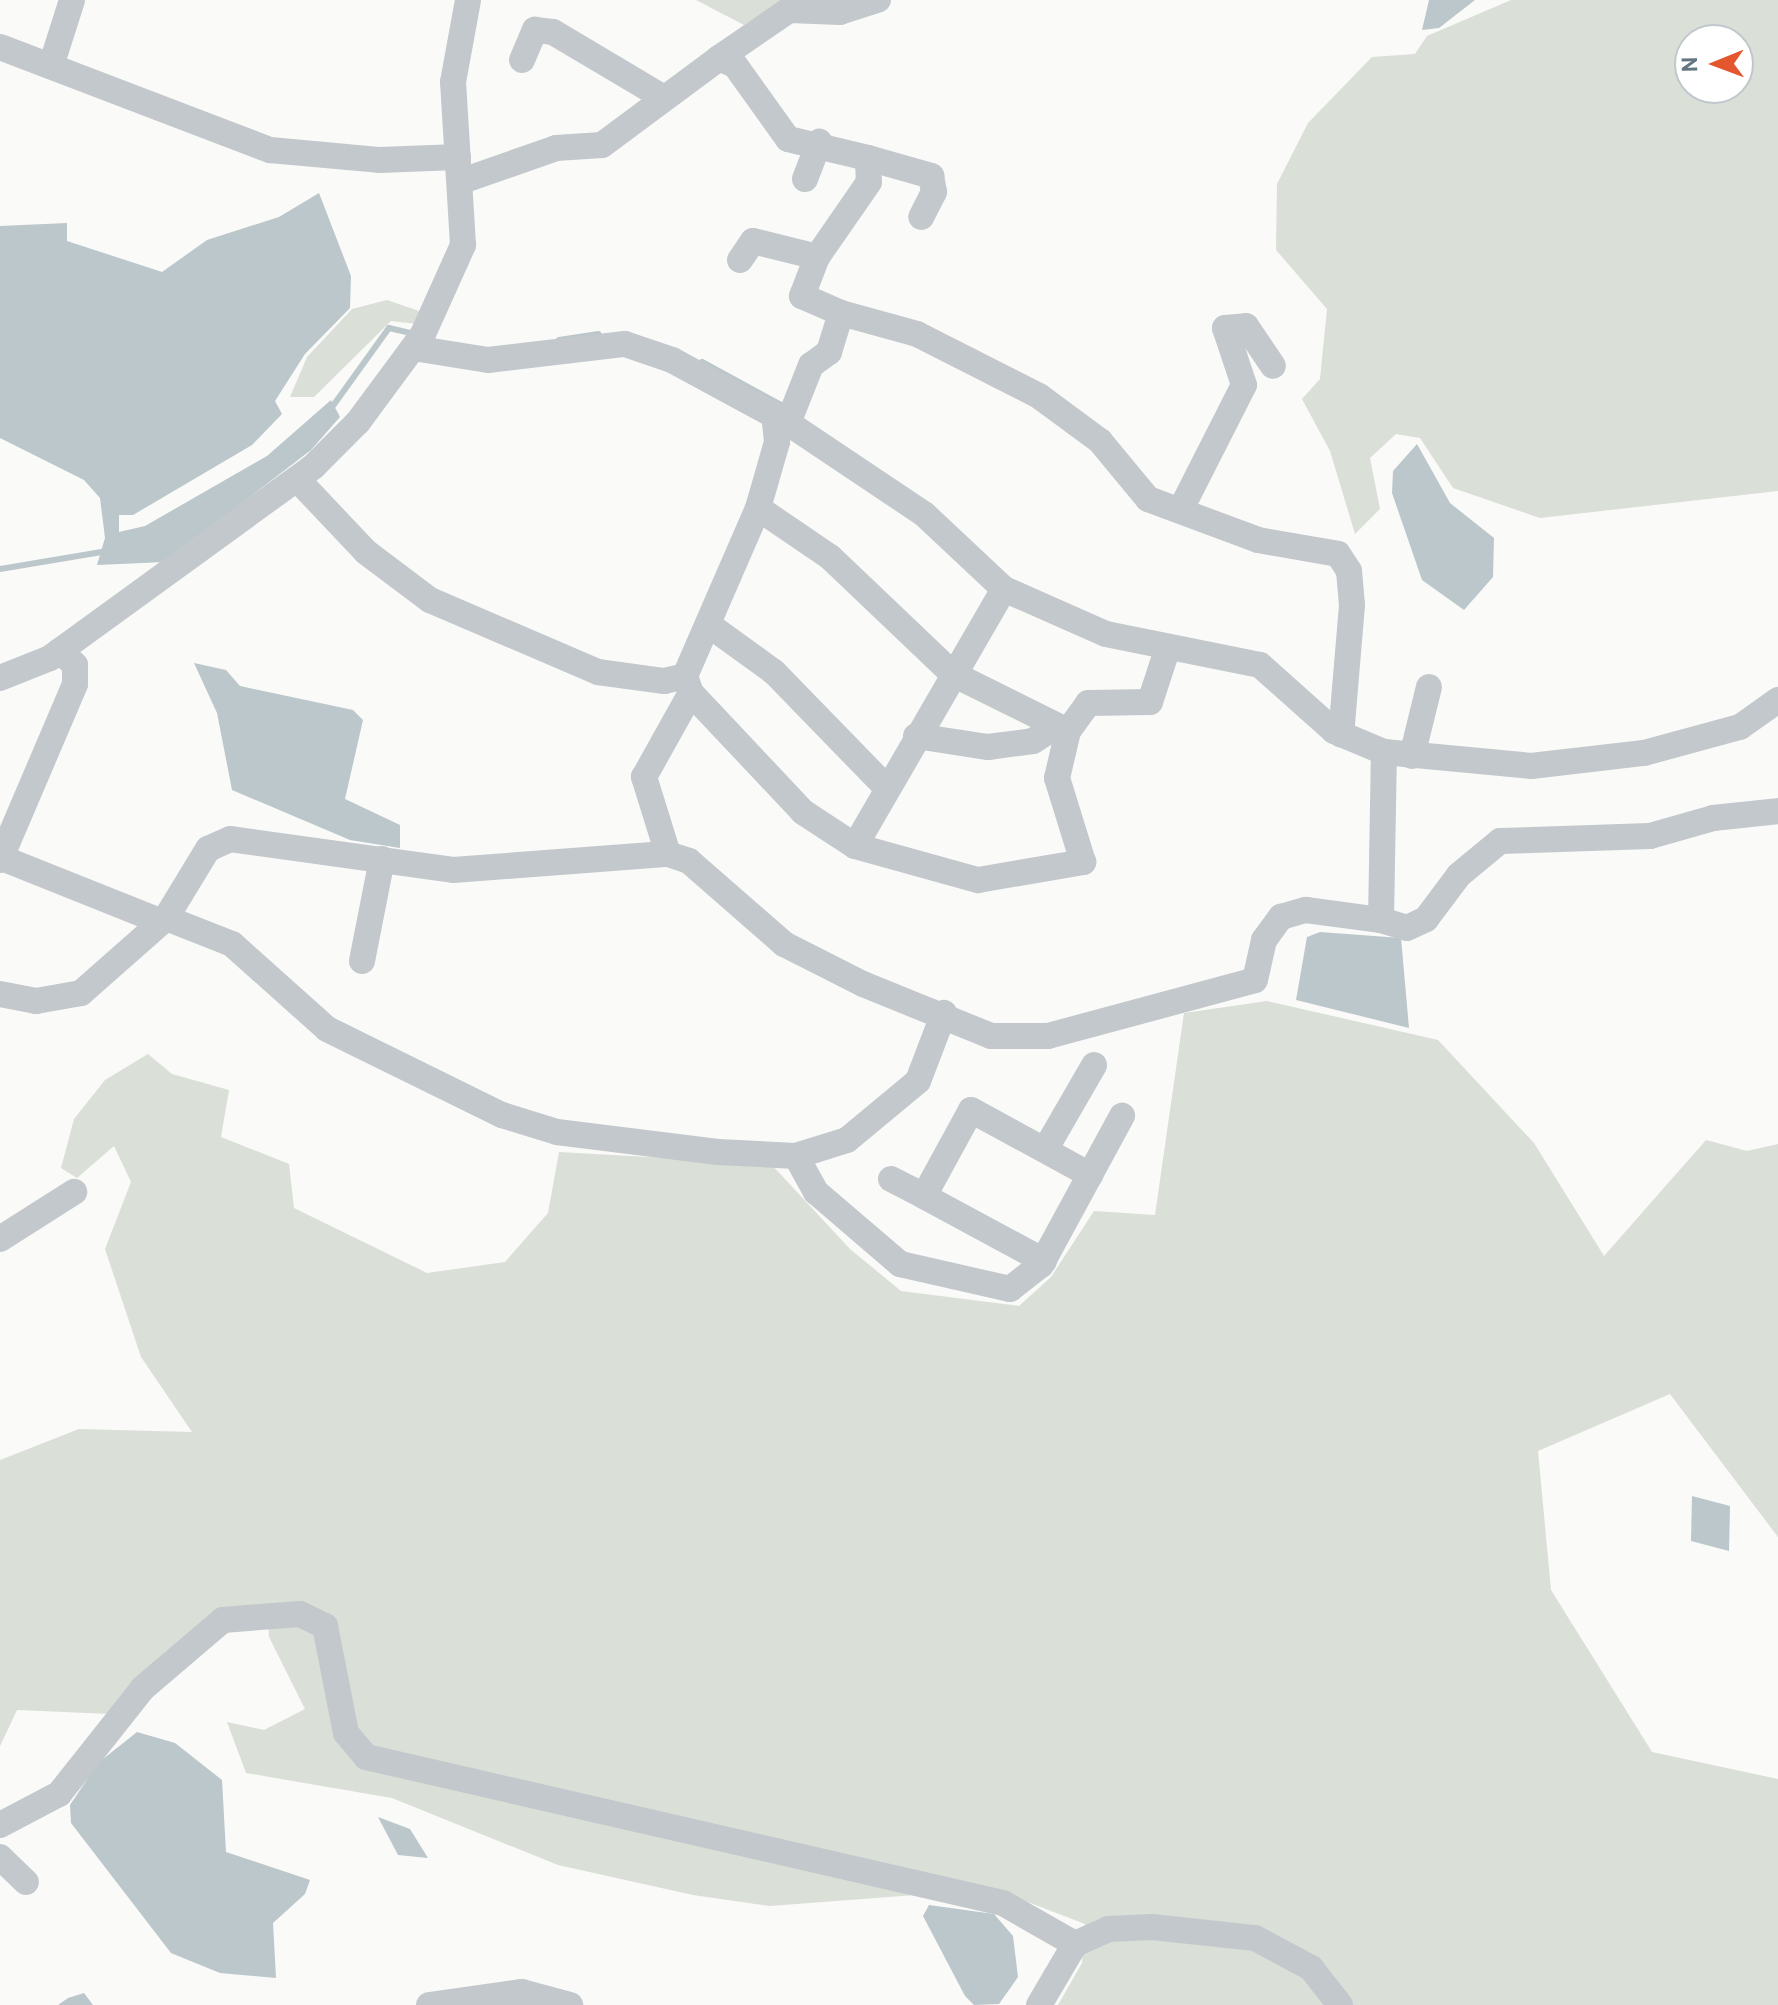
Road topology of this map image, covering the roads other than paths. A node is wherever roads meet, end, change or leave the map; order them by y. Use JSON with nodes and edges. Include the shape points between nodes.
{"nodes":[{"id":1,"x":72,"y":0,"type":"edge"},
{"id":2,"x":468,"y":0,"type":"edge"},
{"id":3,"x":878,"y":0,"type":"edge"},
{"id":4,"x":0,"y":47,"type":"edge"},
{"id":5,"x":719,"y":58,"type":"junction"},
{"id":6,"x":522,"y":60,"type":"dead end"},
{"id":7,"x":51,"y":66,"type":"junction"},
{"id":8,"x":661,"y":96,"type":"junction"},
{"id":9,"x":819,"y":142,"type":"junction"},
{"id":10,"x":868,"y":158,"type":"junction"},
{"id":11,"x":460,"y":169,"type":"junction"},
{"id":12,"x":805,"y":179,"type":"dead end"},
{"id":13,"x":921,"y":217,"type":"dead end"},
{"id":14,"x":817,"y":257,"type":"junction"},
{"id":15,"x":740,"y":260,"type":"dead end"},
{"id":16,"x":841,"y":313,"type":"junction"},
{"id":17,"x":413,"y":348,"type":"junction"},
{"id":18,"x":1273,"y":366,"type":"dead end"},
{"id":19,"x":781,"y":418,"type":"junction"},
{"id":20,"x":297,"y":479,"type":"junction"},
{"id":21,"x":758,"y":508,"type":"junction"},
{"id":22,"x":1181,"y":509,"type":"junction"},
{"id":23,"x":1004,"y":589,"type":"junction"},
{"id":24,"x":709,"y":625,"type":"junction"},
{"id":25,"x":1168,"y":647,"type":"junction"},
{"id":26,"x":60,"y":651,"type":"junction"},
{"id":27,"x":953,"y":674,"type":"junction"},
{"id":28,"x":0,"y":678,"type":"edge"},
{"id":29,"x":688,"y":685,"type":"junction"},
{"id":30,"x":1429,"y":687,"type":"dead end"},
{"id":31,"x":1778,"y":700,"type":"edge"},
{"id":32,"x":1062,"y":729,"type":"junction"},
{"id":33,"x":1341,"y":735,"type":"junction"},
{"id":34,"x":916,"y":736,"type":"junction"},
{"id":35,"x":1384,"y":752,"type":"junction"},
{"id":36,"x":1412,"y":756,"type":"junction"},
{"id":37,"x":885,"y":786,"type":"junction"},
{"id":38,"x":1778,"y":811,"type":"edge"},
{"id":39,"x":855,"y":846,"type":"junction"},
{"id":40,"x":668,"y":854,"type":"junction"},
{"id":41,"x":1,"y":859,"type":"edge"},
{"id":42,"x":382,"y":859,"type":"junction"},
{"id":43,"x":164,"y":920,"type":"junction"},
{"id":44,"x":1381,"y":920,"type":"junction"},
{"id":45,"x":362,"y":961,"type":"dead end"},
{"id":46,"x":0,"y":994,"type":"edge"},
{"id":47,"x":944,"y":1013,"type":"junction"},
{"id":48,"x":1094,"y":1065,"type":"dead end"},
{"id":49,"x":1122,"y":1116,"type":"dead end"},
{"id":50,"x":1045,"y":1150,"type":"junction"},
{"id":51,"x":796,"y":1156,"type":"junction"},
{"id":52,"x":1090,"y":1175,"type":"junction"},
{"id":53,"x":891,"y":1179,"type":"dead end"},
{"id":54,"x":74,"y":1192,"type":"dead end"},
{"id":55,"x":924,"y":1196,"type":"junction"},
{"id":56,"x":0,"y":1239,"type":"edge"},
{"id":57,"x":1044,"y":1261,"type":"junction"},
{"id":58,"x":0,"y":1825,"type":"edge"},
{"id":59,"x":0,"y":1857,"type":"edge"},
{"id":60,"x":26,"y":1882,"type":"dead end"},
{"id":61,"x":1075,"y":1944,"type":"junction"},
{"id":62,"x":429,"y":2005,"type":"edge"},
{"id":63,"x":570,"y":2005,"type":"edge"},
{"id":64,"x":1039,"y":2005,"type":"edge"},
{"id":65,"x":1340,"y":2005,"type":"edge"}],
"edges":[{"from":1,"to":7,"type":"street"},
{"from":2,"to":11,"type":"street","via":[[453,82]]},
{"from":3,"to":5,"type":"street","via":[[840,12],[789,10]]},
{"from":4,"to":7,"type":"street"},
{"from":5,"to":8,"type":"street"},
{"from":5,"to":9,"type":"street","via":[[735,65],[788,139]]},
{"from":6,"to":8,"type":"street","via":[[535,30],[553,32]]},
{"from":7,"to":11,"type":"street","via":[[270,150]]},
{"from":8,"to":11,"type":"street","via":[[602,145],[556,148]]},
{"from":9,"to":10,"type":"street"},
{"from":9,"to":12,"type":"street"},
{"from":10,"to":13,"type":"street","via":[[931,176],[934,192]]},
{"from":10,"to":14,"type":"street","via":[[869,182]]},
{"from":11,"to":17,"type":"street","via":[[458,265]]},
{"from":14,"to":15,"type":"street","via":[[753,241]]},
{"from":14,"to":16,"type":"street","via":[[802,296]]},
{"from":16,"to":19,"type":"street","via":[[829,352],[811,365]]},
{"from":16,"to":22,"type":"street","via":[[917,334],[999,372],[1100,441],[1148,499]]},
{"from":17,"to":19,"type":"street","via":[[488,360],[625,344]]},
{"from":17,"to":20,"type":"street","via":[[358,422]]},
{"from":18,"to":22,"type":"street","via":[[1246,326],[1225,328],[1244,385]]},
{"from":19,"to":21,"type":"street"},
{"from":19,"to":23,"type":"street","via":[[924,514]]},
{"from":20,"to":26,"type":"street"},
{"from":20,"to":29,"type":"street","via":[[366,552],[430,600],[598,672]]},
{"from":21,"to":24,"type":"street"},
{"from":21,"to":27,"type":"street","via":[[830,557]]},
{"from":22,"to":33,"type":"street","via":[[1258,540],[1338,554],[1349,571],[1352,605]]},
{"from":23,"to":25,"type":"street","via":[[1063,621]]},
{"from":23,"to":27,"type":"street"},
{"from":24,"to":29,"type":"street"},
{"from":24,"to":37,"type":"street","via":[[774,672]]},
{"from":25,"to":32,"type":"street","via":[[1150,702],[1088,703]]},
{"from":25,"to":33,"type":"street","via":[[1260,665]]},
{"from":26,"to":28,"type":"street"},
{"from":26,"to":41,"type":"street","via":[[75,665],[75,684]]},
{"from":27,"to":32,"type":"street"},
{"from":27,"to":34,"type":"street"},
{"from":29,"to":39,"type":"street","via":[[803,812]]},
{"from":29,"to":40,"type":"street","via":[[644,777]]},
{"from":30,"to":36,"type":"street"},
{"from":31,"to":36,"type":"street","via":[[1740,727],[1644,753],[1531,766]]},
{"from":32,"to":34,"type":"street","via":[[1033,741],[988,747]]},
{"from":32,"to":39,"type":"street","via":[[1057,778],[1083,862],[978,880]]},
{"from":33,"to":35,"type":"street"},
{"from":34,"to":37,"type":"street"},
{"from":35,"to":36,"type":"street"},
{"from":35,"to":44,"type":"street"},
{"from":37,"to":39,"type":"street"},
{"from":38,"to":44,"type":"street","via":[[1713,818],[1650,836],[1500,841],[1459,875],[1426,919],[1407,928]]},
{"from":40,"to":42,"type":"street","via":[[453,870]]},
{"from":40,"to":47,"type":"street","via":[[689,861],[784,944],[863,984]]},
{"from":41,"to":43,"type":"street"},
{"from":42,"to":43,"type":"street","via":[[230,839],[208,849]]},
{"from":42,"to":45,"type":"street"},
{"from":43,"to":46,"type":"street","via":[[81,993],[36,1001]]},
{"from":43,"to":51,"type":"street","via":[[232,944],[265,967],[327,1029],[502,1115],[557,1132]]},
{"from":44,"to":47,"type":"street","via":[[1306,910],[1281,917],[1264,940],[1255,980],[1048,1036],[999,1038]]},
{"from":47,"to":51,"type":"street","via":[[918,1081],[847,1140]]},
{"from":48,"to":50,"type":"street"},
{"from":49,"to":52,"type":"street"},
{"from":50,"to":52,"type":"street"},
{"from":50,"to":55,"type":"street","via":[[971,1110]]},
{"from":51,"to":57,"type":"street","via":[[816,1192],[900,1264],[1010,1289]]},
{"from":52,"to":57,"type":"street"},
{"from":53,"to":55,"type":"street"},
{"from":54,"to":56,"type":"street"},
{"from":55,"to":57,"type":"street"},
{"from":58,"to":61,"type":"street","via":[[59,1794],[143,1688],[223,1620],[300,1614],[325,1626],[346,1733],[366,1757],[1003,1903]]},
{"from":59,"to":60,"type":"street"},
{"from":61,"to":64,"type":"street"},
{"from":61,"to":65,"type":"street","via":[[1108,1929],[1152,1927],[1255,1938],[1311,1968]]},
{"from":62,"to":63,"type":"street","via":[[522,1992]]}]}
